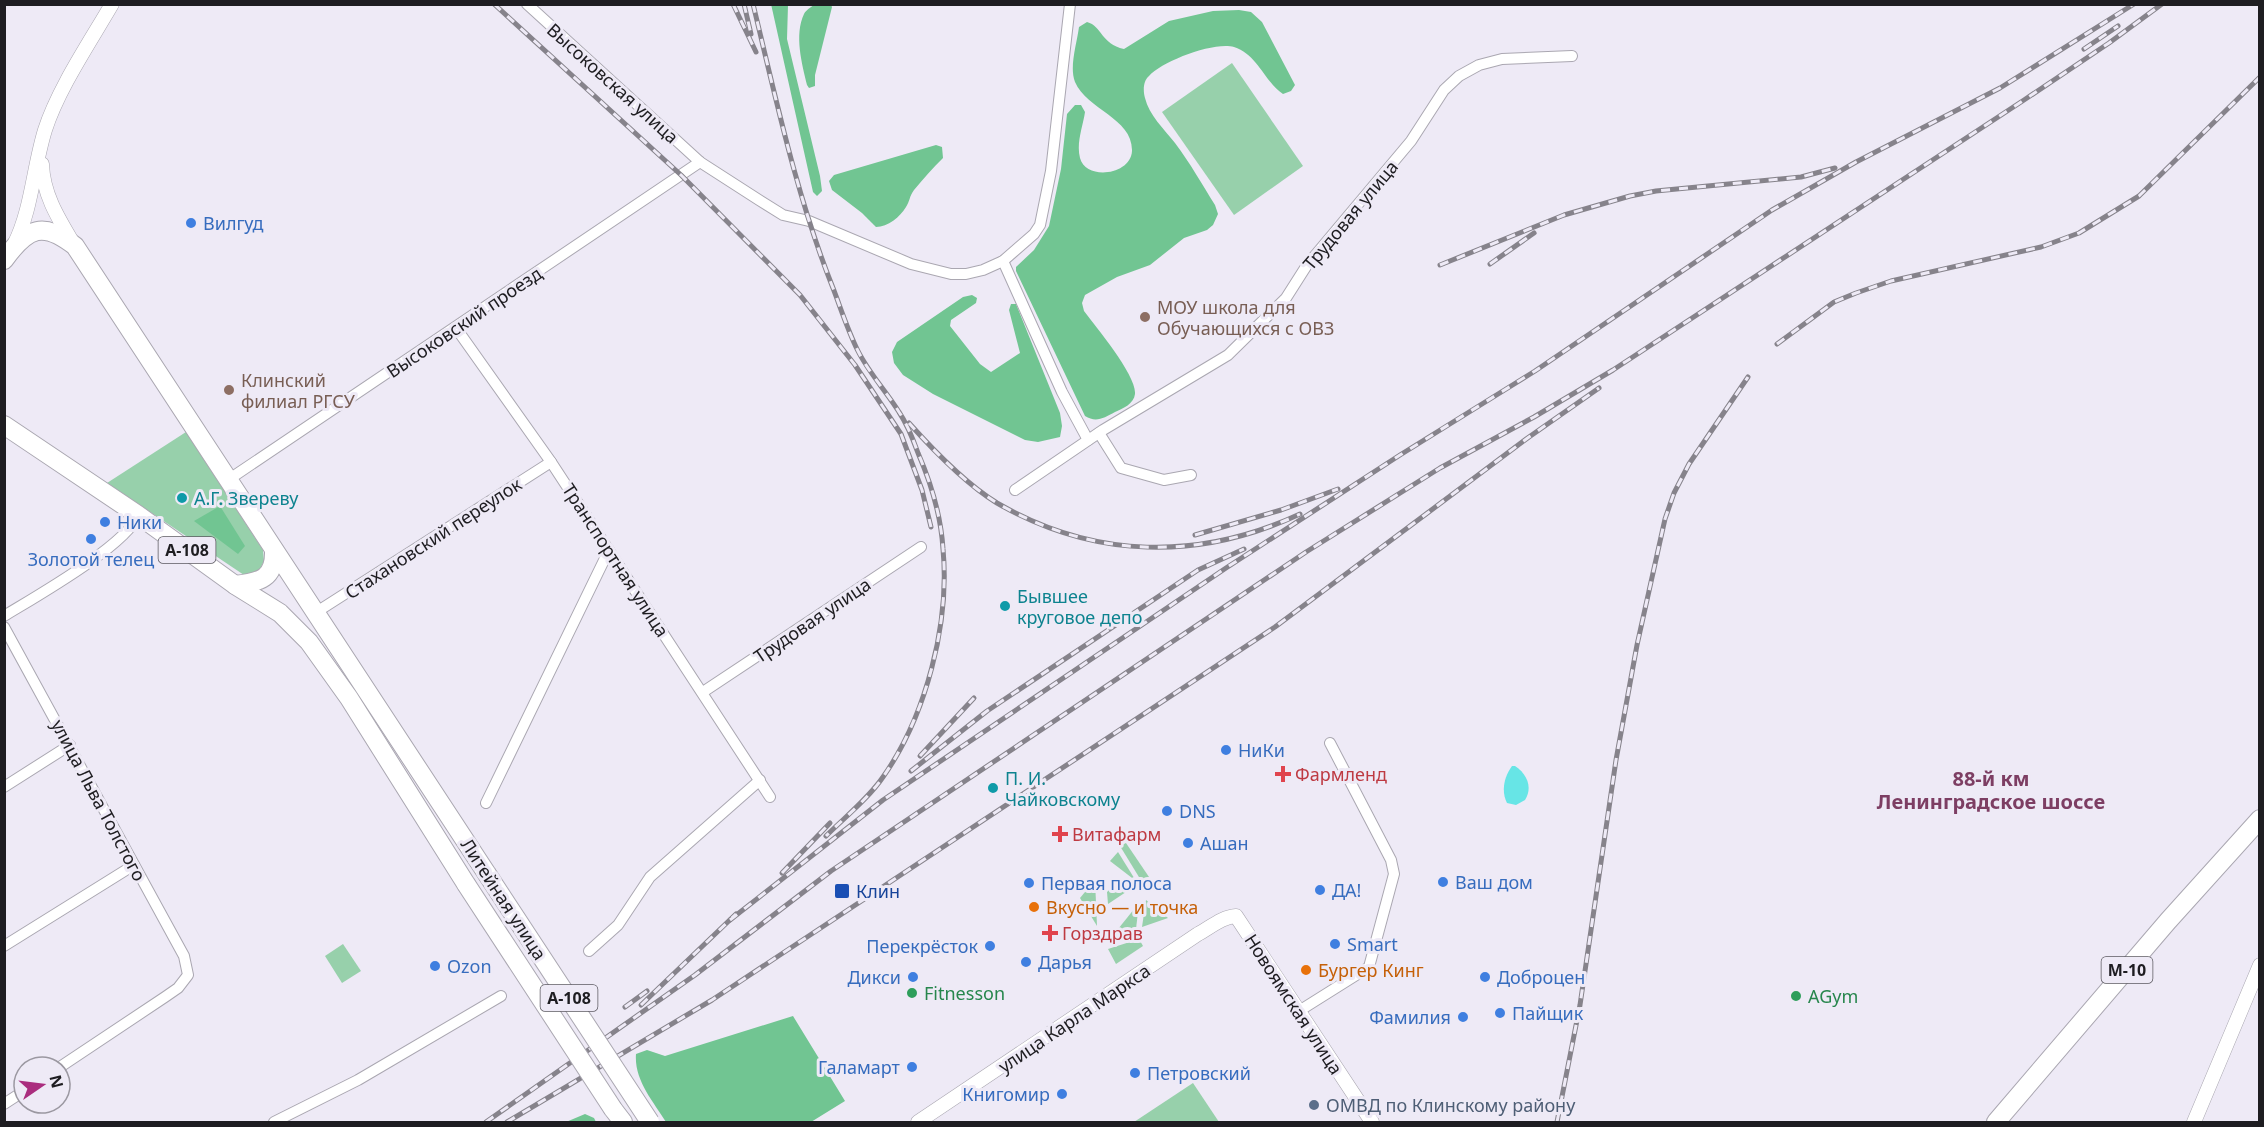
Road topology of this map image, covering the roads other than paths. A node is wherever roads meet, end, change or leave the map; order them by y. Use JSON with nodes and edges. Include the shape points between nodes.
{"nodes":[{"id":1,"x":112,"y":4,"type":"edge"},
{"id":2,"x":527,"y":4,"type":"edge"},
{"id":3,"x":1071,"y":4,"type":"edge"},
{"id":4,"x":1572,"y":56,"type":"dead end"},
{"id":5,"x":45,"y":129,"type":"junction"},
{"id":6,"x":700,"y":162,"type":"junction"},
{"id":7,"x":75,"y":246,"type":"junction"},
{"id":8,"x":8,"y":255,"type":"edge"},
{"id":9,"x":1003,"y":261,"type":"junction"},
{"id":10,"x":456,"y":328,"type":"junction"},
{"id":11,"x":4,"y":425,"type":"edge"},
{"id":12,"x":1099,"y":433,"type":"junction"},
{"id":13,"x":1088,"y":440,"type":"junction"},
{"id":14,"x":551,"y":462,"type":"junction"},
{"id":15,"x":1191,"y":475,"type":"dead end"},
{"id":16,"x":228,"y":480,"type":"junction"},
{"id":17,"x":1015,"y":490,"type":"dead end"},
{"id":18,"x":138,"y":515,"type":"junction"},
{"id":19,"x":921,"y":548,"type":"dead end"},
{"id":20,"x":274,"y":550,"type":"junction"},
{"id":21,"x":609,"y":550,"type":"junction"},
{"id":22,"x":235,"y":585,"type":"junction"},
{"id":23,"x":315,"y":613,"type":"junction"},
{"id":24,"x":4,"y":616,"type":"edge"},
{"id":25,"x":4,"y":627,"type":"edge"},
{"id":26,"x":703,"y":692,"type":"junction"},
{"id":27,"x":1330,"y":744,"type":"dead end"},
{"id":28,"x":70,"y":745,"type":"junction"},
{"id":29,"x":760,"y":780,"type":"junction"},
{"id":30,"x":4,"y":787,"type":"edge"},
{"id":31,"x":770,"y":797,"type":"dead end"},
{"id":32,"x":486,"y":803,"type":"dead end"},
{"id":33,"x":2259,"y":819,"type":"edge"},
{"id":34,"x":2259,"y":838,"type":"edge"},
{"id":35,"x":134,"y":865,"type":"junction"},
{"id":36,"x":1234,"y":916,"type":"junction"},
{"id":37,"x":4,"y":946,"type":"edge"},
{"id":38,"x":589,"y":951,"type":"dead end"},
{"id":39,"x":2259,"y":965,"type":"edge"},
{"id":40,"x":501,"y":996,"type":"dead end"},
{"id":41,"x":1299,"y":1011,"type":"junction"},
{"id":42,"x":72,"y":1059,"type":"edge"},
{"id":43,"x":274,"y":1122,"type":"edge"},
{"id":44,"x":623,"y":1122,"type":"edge"},
{"id":45,"x":650,"y":1122,"type":"edge"},
{"id":46,"x":918,"y":1122,"type":"edge"},
{"id":47,"x":935,"y":1122,"type":"edge"},
{"id":48,"x":1372,"y":1122,"type":"edge"},
{"id":49,"x":1996,"y":1122,"type":"edge"},
{"id":50,"x":2010,"y":1122,"type":"edge"},
{"id":51,"x":2194,"y":1122,"type":"edge"}],
"edges":[{"from":1,"to":5,"type":"street"},
{"from":2,"to":6,"type":"street","name":"Высоковская улица"},
{"from":3,"to":9,"type":"street","via":[[1044,213],[1034,234]]},
{"from":4,"to":12,"type":"street","name":"Трудовая улица","via":[[1502,59],[1479,64],[1459,76],[1444,90],[1411,141],[1307,265],[1286,298],[1228,356]]},
{"from":5,"to":7,"type":"street","via":[[44,187]]},
{"from":5,"to":8,"type":"street","via":[[26,217]]},
{"from":6,"to":9,"type":"street","name":"Высоковская улица","via":[[783,215],[819,225],[911,264],[966,274]]},
{"from":6,"to":10,"type":"street","name":"Высоковский проезд"},
{"from":7,"to":8,"type":"highway","number":"А-108","via":[[58,232],[42,229],[27,235]]},
{"from":7,"to":16,"type":"highway","number":"А-108"},
{"from":9,"to":13,"type":"street"},
{"from":10,"to":14,"type":"street","name":"Транспортная улица"},
{"from":10,"to":16,"type":"street","name":"Высоковский проезд"},
{"from":11,"to":18,"type":"highway","number":"А-108"},
{"from":12,"to":13,"type":"street","name":"Трудовая улица"},
{"from":12,"to":15,"type":"street","via":[[1121,468],[1164,480]]},
{"from":13,"to":17,"type":"street","name":"Трудовая улица"},
{"from":14,"to":21,"type":"street","name":"Транспортная улица"},
{"from":14,"to":23,"type":"street","name":"Стахановский переулок"},
{"from":16,"to":20,"type":"highway","number":"А-108"},
{"from":18,"to":22,"type":"highway","number":"А-108"},
{"from":18,"to":24,"type":"street","via":[[123,537]]},
{"from":19,"to":26,"type":"street","name":"Трудовая улица"},
{"from":20,"to":22,"type":"highway","via":[[268,575],[262,580]]},
{"from":20,"to":23,"type":"highway","number":"А-108"},
{"from":21,"to":26,"type":"street","name":"Транспортная улица"},
{"from":21,"to":32,"type":"street"},
{"from":22,"to":44,"type":"highway","name":"Литейная улица","number":"А-108","bridge":true,"via":[[280,613],[309,642]]},
{"from":23,"to":45,"type":"highway","name":"Литейная улица","number":"А-108","bridge":true},
{"from":25,"to":28,"type":"street","name":"улица Льва Толстого"},
{"from":26,"to":29,"type":"street","name":"Транспортная улица"},
{"from":27,"to":41,"type":"street","via":[[1391,860],[1394,874],[1369,967]]},
{"from":28,"to":30,"type":"street"},
{"from":28,"to":35,"type":"street","name":"улица Льва Толстого"},
{"from":29,"to":31,"type":"street","name":"Транспортная улица"},
{"from":29,"to":38,"type":"street","via":[[650,877],[618,925]]},
{"from":33,"to":49,"type":"highway","number":"М-10"},
{"from":34,"to":50,"type":"highway","number":"М-10","via":[[2176,928]]},
{"from":35,"to":37,"type":"street"},
{"from":35,"to":42,"type":"street","name":"улица Льва Толстого","via":[[184,956],[188,975],[178,988]]},
{"from":36,"to":41,"type":"street","name":"Новоямская улица"},
{"from":36,"to":46,"type":"street","name":"улица Карла Маркса","via":[[1198,934]]},
{"from":36,"to":47,"type":"street","name":"улица Карла Маркса","via":[[1228,926]]},
{"from":39,"to":51,"type":"street"},
{"from":40,"to":43,"type":"street","via":[[358,1080]]},
{"from":41,"to":48,"type":"street","name":"Новоямская улица"}]}
